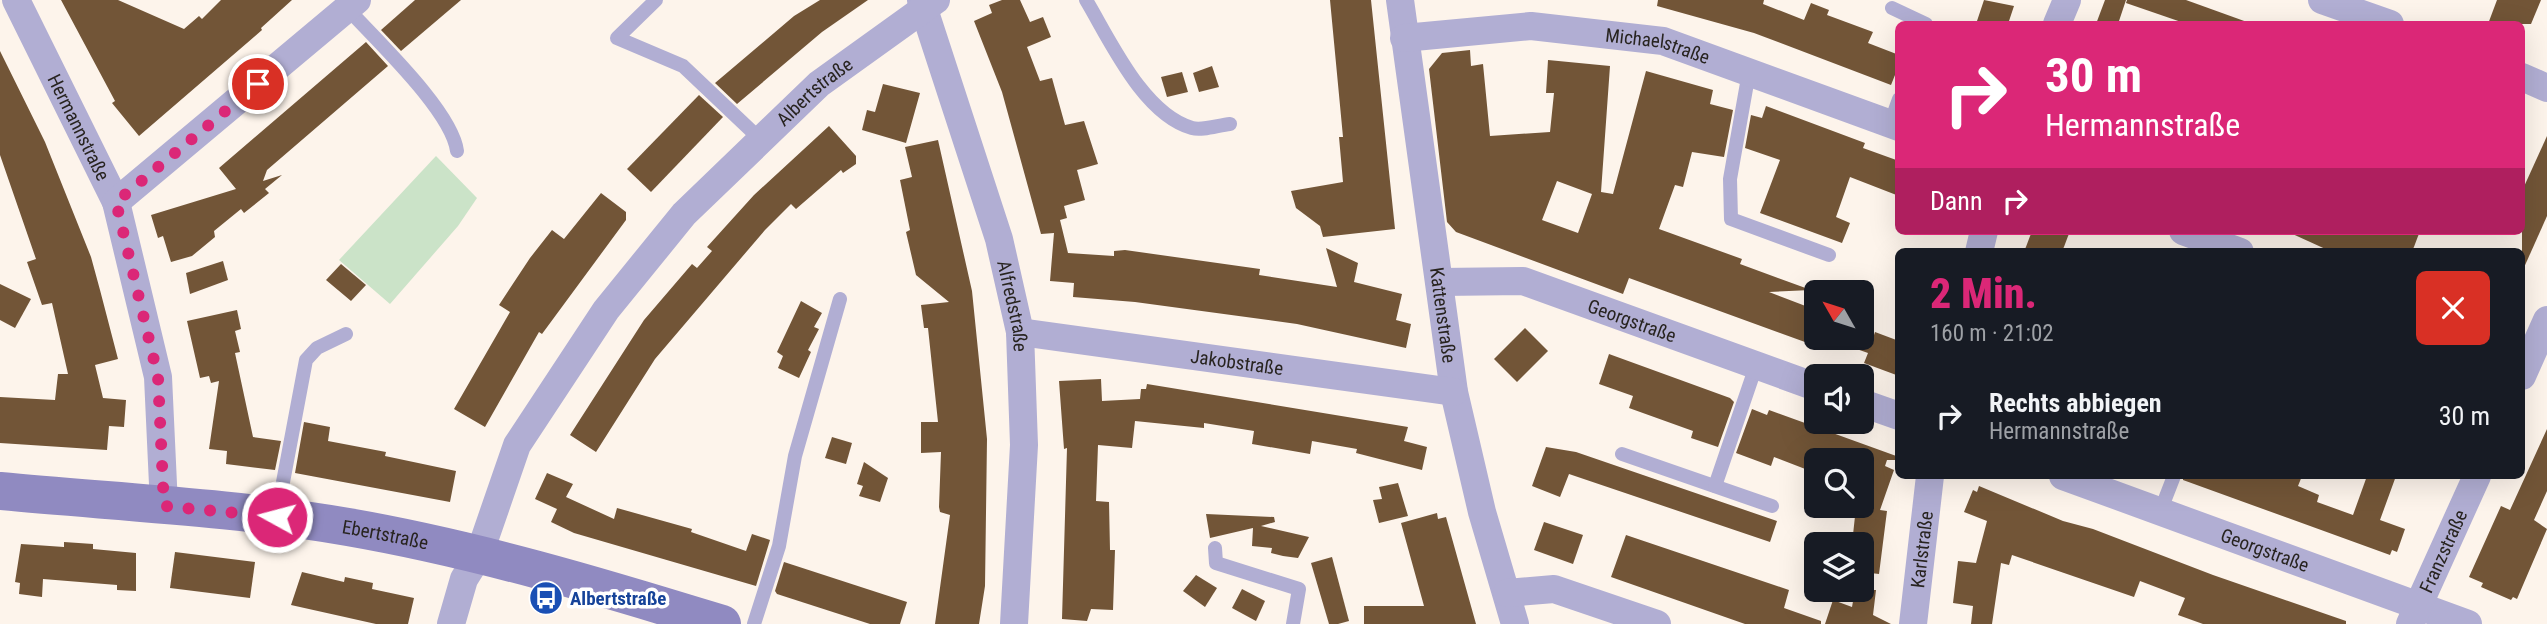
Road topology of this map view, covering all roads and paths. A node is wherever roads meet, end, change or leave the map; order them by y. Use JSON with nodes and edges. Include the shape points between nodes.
{"nodes":[{"id":1,"x":656,"y":0,"type":"edge"},
{"id":2,"x":1086,"y":0,"type":"edge"},
{"id":3,"x":1400,"y":0,"type":"edge"},
{"id":4,"x":2067,"y":0,"type":"edge"},
{"id":5,"x":2322,"y":0,"type":"edge"},
{"id":6,"x":18,"y":1,"type":"edge"},
{"id":7,"x":927,"y":3,"type":"edge"},
{"id":8,"x":352,"y":4,"type":"edge"},
{"id":9,"x":1892,"y":8,"type":"dead end"},
{"id":10,"x":1920,"y":21,"type":"edge"},
{"id":11,"x":2058,"y":21,"type":"edge"},
{"id":12,"x":2382,"y":21,"type":"edge"},
{"id":13,"x":1404,"y":38,"type":"junction"},
{"id":14,"x":1749,"y":72,"type":"junction"},
{"id":15,"x":2525,"y":79,"type":"edge"},
{"id":16,"x":2547,"y":88,"type":"edge"},
{"id":17,"x":1895,"y":116,"type":"edge"},
{"id":18,"x":1230,"y":124,"type":"dead end"},
{"id":19,"x":761,"y":140,"type":"junction"},
{"id":20,"x":457,"y":151,"type":"dead end"},
{"id":21,"x":116,"y":202,"type":"junction"},
{"id":22,"x":2194,"y":235,"type":"edge"},
{"id":23,"x":2229,"y":248,"type":"edge"},
{"id":24,"x":1829,"y":255,"type":"dead end"},
{"id":25,"x":1441,"y":282,"type":"junction"},
{"id":26,"x":840,"y":299,"type":"dead end"},
{"id":27,"x":2547,"y":320,"type":"edge"},
{"id":28,"x":1020,"y":332,"type":"junction"},
{"id":29,"x":346,"y":334,"type":"dead end"},
{"id":30,"x":2530,"y":364,"type":"edge"},
{"id":31,"x":1756,"y":366,"type":"junction"},
{"id":32,"x":1804,"y":383,"type":"edge"},
{"id":33,"x":1454,"y":392,"type":"junction"},
{"id":34,"x":1874,"y":407,"type":"edge"},
{"id":35,"x":1895,"y":415,"type":"edge"},
{"id":36,"x":1622,"y":454,"type":"dead end"},
{"id":37,"x":1930,"y":479,"type":"edge"},
{"id":38,"x":2071,"y":479,"type":"edge"},
{"id":39,"x":2173,"y":479,"type":"edge"},
{"id":40,"x":2476,"y":479,"type":"edge"},
{"id":41,"x":1715,"y":486,"type":"junction"},
{"id":42,"x":0,"y":491,"type":"edge"},
{"id":43,"x":164,"y":506,"type":"junction"},
{"id":44,"x":1772,"y":506,"type":"dead end"},
{"id":45,"x":2161,"y":512,"type":"junction"},
{"id":46,"x":277,"y":517,"type":"junction"},
{"id":47,"x":1214,"y":548,"type":"dead end"},
{"id":48,"x":479,"y":555,"type":"junction"},
{"id":49,"x":1507,"y":593,"type":"junction"},
{"id":50,"x":2415,"y":615,"type":"edge"},
{"id":51,"x":451,"y":624,"type":"edge"},
{"id":52,"x":722,"y":624,"type":"edge"},
{"id":53,"x":754,"y":624,"type":"edge"},
{"id":54,"x":1014,"y":624,"type":"edge"},
{"id":55,"x":1293,"y":624,"type":"edge"},
{"id":56,"x":1515,"y":624,"type":"edge"},
{"id":57,"x":1657,"y":624,"type":"edge"},
{"id":58,"x":1913,"y":624,"type":"edge"},
{"id":59,"x":2468,"y":624,"type":"edge"}],
"edges":[{"from":1,"to":19,"type":"lane","via":[[617,38],[683,66]]},
{"from":2,"to":18,"type":"lane","via":[[1136,85],[1170,116],[1193,129]]},
{"from":3,"to":13,"type":"street","name":"Kattenstraße"},
{"from":4,"to":11,"type":"street"},
{"from":5,"to":12,"type":"street"},
{"from":6,"to":21,"type":"street","name":"Hermannstraße"},
{"from":7,"to":19,"type":"street","name":"Albertstraße","via":[[819,85]]},
{"from":7,"to":28,"type":"street","name":"Alfredstraße","via":[[999,239]]},
{"from":8,"to":20,"type":"lane","via":[[420,88],[455,139]]},
{"from":8,"to":21,"type":"street"},
{"from":9,"to":10,"type":"lane"},
{"from":13,"to":14,"type":"street","name":"Michaelstraße","via":[[1531,26],[1663,41]]},
{"from":13,"to":25,"type":"street","name":"Kattenstraße"},
{"from":14,"to":17,"type":"street","name":"Michaelstraße"},
{"from":14,"to":24,"type":"lane","via":[[1730,179],[1731,219]]},
{"from":15,"to":16,"type":"street"},
{"from":19,"to":48,"type":"street","name":"Albertstraße","via":[[684,214],[606,310],[517,445]]},
{"from":21,"to":43,"type":"street","name":"Hermannstraße","via":[[158,377]]},
{"from":22,"to":23,"type":"street"},
{"from":25,"to":31,"type":"street","name":"Georgstraße","via":[[1524,281]]},
{"from":25,"to":33,"type":"street","name":"Kattenstraße"},
{"from":26,"to":53,"type":"lane","via":[[795,456],[779,546]]},
{"from":27,"to":30,"type":"street"},
{"from":28,"to":33,"type":"street","name":"Jakobstraße"},
{"from":28,"to":54,"type":"street","name":"Alfredstraße","via":[[1024,445]]},
{"from":29,"to":46,"type":"lane","via":[[317,348],[306,360]]},
{"from":31,"to":32,"type":"street","name":"Georgstraße"},
{"from":31,"to":41,"type":"lane"},
{"from":33,"to":49,"type":"street","name":"Kattenstraße","via":[[1482,512]]},
{"from":34,"to":35,"type":"street"},
{"from":36,"to":41,"type":"lane"},
{"from":37,"to":58,"type":"street","name":"Karlstraße"},
{"from":38,"to":45,"type":"street","name":"Georgstraße"},
{"from":39,"to":45,"type":"lane"},
{"from":40,"to":50,"type":"street","name":"Franzstraße"},
{"from":41,"to":44,"type":"lane"},
{"from":42,"to":43,"type":"street","name":"Ebertstraße"},
{"from":43,"to":46,"type":"street","name":"Ebertstraße"},
{"from":45,"to":50,"type":"street","name":"Georgstraße"},
{"from":46,"to":48,"type":"street","name":"Ebertstraße","via":[[347,526]]},
{"from":47,"to":55,"type":"lane","via":[[1216,563],[1299,589]]},
{"from":48,"to":51,"type":"street","name":"Albertstraße","via":[[464,579]]},
{"from":48,"to":52,"type":"street","name":"Ebertstraße"},
{"from":49,"to":56,"type":"street","name":"Kattenstraße"},
{"from":49,"to":57,"type":"street","via":[[1555,589]]},
{"from":50,"to":59,"type":"street","name":"Georgstraße"}]}
